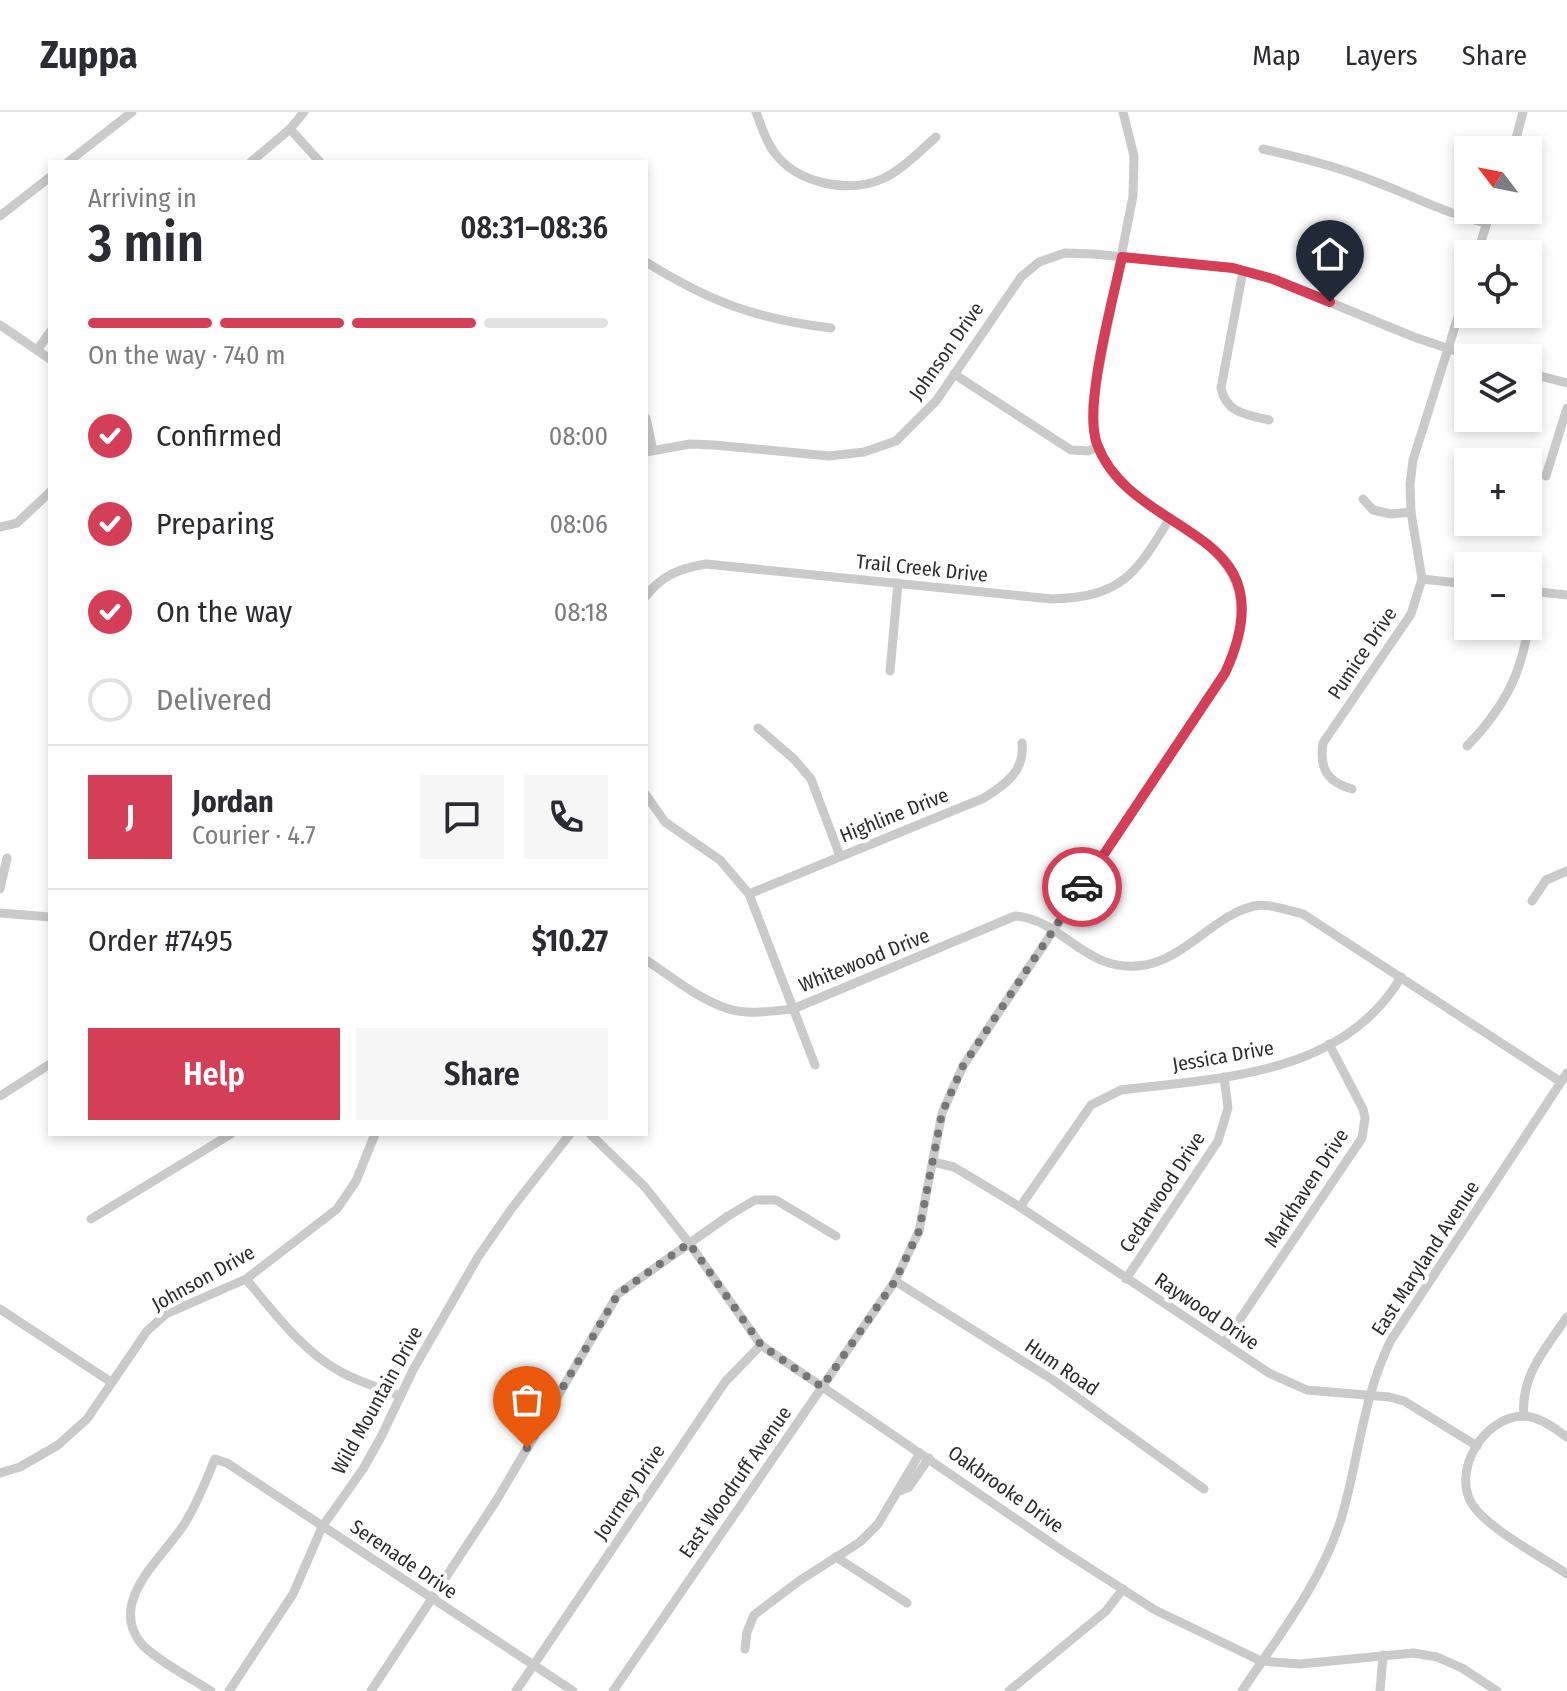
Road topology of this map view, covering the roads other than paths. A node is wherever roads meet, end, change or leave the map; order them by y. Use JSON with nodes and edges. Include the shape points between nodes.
{"nodes":[{"id":1,"x":132,"y":112,"type":"edge"},
{"id":2,"x":304,"y":112,"type":"edge"},
{"id":3,"x":756,"y":112,"type":"edge"},
{"id":4,"x":1123,"y":112,"type":"edge"},
{"id":5,"x":1523,"y":112,"type":"edge"},
{"id":6,"x":290,"y":129,"type":"junction"},
{"id":7,"x":1517,"y":136,"type":"edge"},
{"id":8,"x":936,"y":137,"type":"dead end"},
{"id":9,"x":1263,"y":149,"type":"dead end"},
{"id":10,"x":71,"y":160,"type":"edge"},
{"id":11,"x":253,"y":160,"type":"edge"},
{"id":12,"x":318,"y":160,"type":"edge"},
{"id":13,"x":48,"y":179,"type":"edge"},
{"id":14,"x":1454,"y":213,"type":"edge"},
{"id":15,"x":0,"y":216,"type":"edge"},
{"id":16,"x":1122,"y":257,"type":"junction"},
{"id":17,"x":648,"y":265,"type":"edge"},
{"id":18,"x":1243,"y":271,"type":"junction"},
{"id":19,"x":0,"y":325,"type":"edge"},
{"id":20,"x":831,"y":328,"type":"dead end"},
{"id":21,"x":1455,"y":328,"type":"edge"},
{"id":22,"x":48,"y":335,"type":"edge"},
{"id":23,"x":1449,"y":349,"type":"junction"},
{"id":24,"x":37,"y":350,"type":"junction"},
{"id":25,"x":1454,"y":351,"type":"edge"},
{"id":26,"x":48,"y":358,"type":"edge"},
{"id":27,"x":954,"y":374,"type":"junction"},
{"id":28,"x":1542,"y":377,"type":"edge"},
{"id":29,"x":1567,"y":383,"type":"edge"},
{"id":30,"x":1567,"y":408,"type":"edge"},
{"id":31,"x":1269,"y":420,"type":"dead end"},
{"id":32,"x":1097,"y":446,"type":"junction"},
{"id":33,"x":650,"y":451,"type":"edge"},
{"id":34,"x":1546,"y":476,"type":"dead end"},
{"id":35,"x":48,"y":494,"type":"edge"},
{"id":36,"x":1363,"y":499,"type":"dead end"},
{"id":37,"x":1411,"y":512,"type":"junction"},
{"id":38,"x":1170,"y":518,"type":"junction"},
{"id":39,"x":0,"y":527,"type":"edge"},
{"id":40,"x":1422,"y":579,"type":"junction"},
{"id":41,"x":1454,"y":582,"type":"edge"},
{"id":42,"x":898,"y":583,"type":"junction"},
{"id":43,"x":1542,"y":592,"type":"edge"},
{"id":44,"x":648,"y":594,"type":"edge"},
{"id":45,"x":1567,"y":595,"type":"edge"},
{"id":46,"x":1526,"y":640,"type":"edge"},
{"id":47,"x":890,"y":671,"type":"dead end"},
{"id":48,"x":758,"y":728,"type":"dead end"},
{"id":49,"x":1022,"y":743,"type":"dead end"},
{"id":50,"x":1467,"y":746,"type":"dead end"},
{"id":51,"x":1352,"y":789,"type":"dead end"},
{"id":52,"x":648,"y":798,"type":"edge"},
{"id":53,"x":840,"y":856,"type":"junction"},
{"id":54,"x":7,"y":858,"type":"dead end"},
{"id":55,"x":1567,"y":871,"type":"edge"},
{"id":56,"x":0,"y":889,"type":"edge"},
{"id":57,"x":749,"y":894,"type":"junction"},
{"id":58,"x":1532,"y":901,"type":"dead end"},
{"id":59,"x":0,"y":913,"type":"edge"},
{"id":60,"x":48,"y":917,"type":"edge"},
{"id":61,"x":1052,"y":930,"type":"junction"},
{"id":62,"x":648,"y":961,"type":"edge"},
{"id":63,"x":1401,"y":977,"type":"junction"},
{"id":64,"x":793,"y":1009,"type":"junction"},
{"id":65,"x":1329,"y":1044,"type":"junction"},
{"id":66,"x":48,"y":1065,"type":"edge"},
{"id":67,"x":815,"y":1065,"type":"dead end"},
{"id":68,"x":1224,"y":1077,"type":"junction"},
{"id":69,"x":1564,"y":1078,"type":"edge"},
{"id":70,"x":0,"y":1096,"type":"edge"},
{"id":71,"x":228,"y":1136,"type":"edge"},
{"id":72,"x":374,"y":1136,"type":"edge"},
{"id":73,"x":568,"y":1136,"type":"edge"},
{"id":74,"x":592,"y":1136,"type":"edge"},
{"id":75,"x":933,"y":1162,"type":"junction"},
{"id":76,"x":1020,"y":1207,"type":"junction"},
{"id":77,"x":91,"y":1219,"type":"dead end"},
{"id":78,"x":836,"y":1236,"type":"dead end"},
{"id":79,"x":689,"y":1243,"type":"junction"},
{"id":80,"x":246,"y":1279,"type":"junction"},
{"id":81,"x":1126,"y":1279,"type":"junction"},
{"id":82,"x":895,"y":1281,"type":"junction"},
{"id":83,"x":0,"y":1309,"type":"edge"},
{"id":84,"x":1567,"y":1317,"type":"edge"},
{"id":85,"x":1224,"y":1343,"type":"junction"},
{"id":86,"x":761,"y":1345,"type":"junction"},
{"id":87,"x":111,"y":1382,"type":"junction"},
{"id":88,"x":822,"y":1387,"type":"junction"},
{"id":89,"x":400,"y":1396,"type":"junction"},
{"id":90,"x":1369,"y":1396,"type":"junction"},
{"id":91,"x":1524,"y":1416,"type":"junction"},
{"id":92,"x":1567,"y":1437,"type":"edge"},
{"id":93,"x":1477,"y":1446,"type":"junction"},
{"id":94,"x":924,"y":1455,"type":"junction"},
{"id":95,"x":0,"y":1473,"type":"edge"},
{"id":96,"x":1204,"y":1489,"type":"dead end"},
{"id":97,"x":322,"y":1527,"type":"junction"},
{"id":98,"x":836,"y":1557,"type":"junction"},
{"id":99,"x":1567,"y":1574,"type":"edge"},
{"id":100,"x":1123,"y":1589,"type":"junction"},
{"id":101,"x":433,"y":1601,"type":"junction"},
{"id":102,"x":907,"y":1603,"type":"dead end"},
{"id":103,"x":745,"y":1649,"type":"dead end"},
{"id":104,"x":1383,"y":1655,"type":"junction"},
{"id":105,"x":1261,"y":1661,"type":"junction"},
{"id":106,"x":533,"y":1665,"type":"junction"},
{"id":107,"x":211,"y":1691,"type":"edge"},
{"id":108,"x":229,"y":1691,"type":"edge"},
{"id":109,"x":371,"y":1691,"type":"edge"},
{"id":110,"x":516,"y":1691,"type":"edge"},
{"id":111,"x":573,"y":1691,"type":"edge"},
{"id":112,"x":613,"y":1691,"type":"edge"},
{"id":113,"x":1009,"y":1691,"type":"edge"},
{"id":114,"x":1242,"y":1691,"type":"edge"},
{"id":115,"x":1380,"y":1691,"type":"edge"},
{"id":116,"x":1497,"y":1691,"type":"edge"}],
"edges":[{"from":1,"to":10,"type":"street"},
{"from":2,"to":6,"type":"street"},
{"from":3,"to":8,"type":"street","via":[[768,142],[786,165],[829,183],[867,184],[883,178]]},
{"from":4,"to":16,"type":"street","name":"East Woodruff Avenue","via":[[1135,173]]},
{"from":5,"to":7,"type":"street"},
{"from":6,"to":11,"type":"street"},
{"from":6,"to":12,"type":"street"},
{"from":9,"to":14,"type":"street","via":[[1321,162]]},
{"from":13,"to":15,"type":"street"},
{"from":16,"to":18,"type":"street","name":"Johnson Drive"},
{"from":16,"to":27,"type":"street","name":"Johnson Drive","via":[[1065,253],[1039,262],[1005,298]]},
{"from":16,"to":32,"type":"street","name":"East Woodruff Avenue","via":[[1093,400]]},
{"from":17,"to":20,"type":"street","via":[[722,304]]},
{"from":18,"to":23,"type":"street","name":"Johnson Drive"},
{"from":18,"to":31,"type":"street","via":[[1223,400],[1238,413]]},
{"from":19,"to":24,"type":"street"},
{"from":21,"to":23,"type":"street","name":"Pumice Drive"},
{"from":22,"to":24,"type":"street"},
{"from":23,"to":25,"type":"street","name":"Johnson Drive"},
{"from":23,"to":37,"type":"street","name":"Pumice Drive","via":[[1413,460]]},
{"from":24,"to":26,"type":"street"},
{"from":27,"to":32,"type":"street","via":[[1071,450]]},
{"from":27,"to":33,"type":"street","name":"Johnson Drive","via":[[936,401],[896,441],[864,452],[829,456],[690,444]]},
{"from":28,"to":29,"type":"street"},
{"from":30,"to":34,"type":"street"},
{"from":32,"to":38,"type":"street","name":"East Woodruff Avenue","via":[[1114,476]]},
{"from":35,"to":39,"type":"street","via":[[17,523]]},
{"from":36,"to":37,"type":"street","via":[[1373,510]]},
{"from":37,"to":40,"type":"street","name":"Pumice Drive"},
{"from":38,"to":42,"type":"street","name":"Trail Creek Drive","via":[[1130,575],[1098,594],[1052,599]]},
{"from":38,"to":61,"type":"street","name":"East Woodruff Avenue","via":[[1225,561],[1238,587],[1242,617],[1237,646],[1225,673]]},
{"from":40,"to":41,"type":"street"},
{"from":40,"to":51,"type":"street","name":"Pumice Drive","via":[[1411,614],[1323,743],[1324,772]]},
{"from":42,"to":44,"type":"street","name":"Trail Creek Drive","via":[[706,564],[680,569]]},
{"from":42,"to":47,"type":"street"},
{"from":43,"to":45,"type":"street"},
{"from":46,"to":50,"type":"street","via":[[1517,677],[1490,723]]},
{"from":48,"to":53,"type":"street","via":[[811,779]]},
{"from":49,"to":53,"type":"street","name":"Highline Drive","via":[[1024,759],[1017,770],[984,798]]},
{"from":52,"to":57,"type":"street","via":[[665,822],[720,860]]},
{"from":53,"to":57,"type":"street","name":"Highline Drive"},
{"from":54,"to":56,"type":"street"},
{"from":55,"to":58,"type":"street","via":[[1546,880]]},
{"from":57,"to":64,"type":"street"},
{"from":59,"to":60,"type":"street"},
{"from":61,"to":63,"type":"street","via":[[1085,954],[1131,966],[1165,958],[1235,916],[1255,906],[1267,907],[1303,914]]},
{"from":61,"to":64,"type":"street","name":"Whitewood Drive","via":[[1032,917],[1015,916]]},
{"from":61,"to":75,"type":"street","name":"East Woodruff Avenue","via":[[963,1066],[942,1113]]},
{"from":62,"to":64,"type":"street","name":"Whitewood Drive","via":[[730,1010]]},
{"from":63,"to":65,"type":"street","name":"Jessica Drive","via":[[1371,1017]]},
{"from":63,"to":69,"type":"street"},
{"from":64,"to":67,"type":"street"},
{"from":65,"to":68,"type":"street","name":"Jessica Drive","via":[[1271,1068]]},
{"from":65,"to":85,"type":"street","name":"Markhaven Drive","via":[[1363,1109],[1362,1138]]},
{"from":66,"to":70,"type":"street"},
{"from":68,"to":76,"type":"street","name":"Jessica Drive","via":[[1121,1090],[1091,1105]]},
{"from":68,"to":81,"type":"street","name":"Cedarwood Drive","via":[[1228,1108],[1218,1141]]},
{"from":69,"to":90,"type":"street","name":"East Maryland Avenue","via":[[1407,1311],[1382,1357]]},
{"from":71,"to":77,"type":"street"},
{"from":72,"to":80,"type":"street","name":"Johnson Drive","via":[[356,1181],[337,1209]]},
{"from":73,"to":89,"type":"street","name":"Wild Mountain Drive","via":[[494,1232]]},
{"from":74,"to":79,"type":"street","name":"Oakbrooke Drive","via":[[645,1187]]},
{"from":75,"to":76,"type":"street","name":"Raywood Drive","via":[[954,1167]]},
{"from":75,"to":82,"type":"street","name":"East Woodruff Avenue","via":[[919,1231]]},
{"from":76,"to":81,"type":"street","name":"Raywood Drive"},
{"from":78,"to":79,"type":"street","via":[[776,1200],[755,1200]]},
{"from":79,"to":86,"type":"street","name":"Oakbrooke Drive"},
{"from":79,"to":101,"type":"street","via":[[618,1294]]},
{"from":80,"to":87,"type":"street","name":"Johnson Drive","via":[[166,1314],[147,1331]]},
{"from":80,"to":89,"type":"street","via":[[314,1353],[341,1372]]},
{"from":81,"to":85,"type":"street","name":"Raywood Drive"},
{"from":82,"to":88,"type":"street","name":"East Woodruff Avenue"},
{"from":82,"to":96,"type":"street","name":"Hum Road","via":[[1053,1380]]},
{"from":83,"to":87,"type":"street"},
{"from":84,"to":91,"type":"street","via":[[1526,1382]]},
{"from":85,"to":90,"type":"street","name":"Raywood Drive","via":[[1307,1390]]},
{"from":86,"to":88,"type":"street","name":"Oakbrooke Drive"},
{"from":86,"to":106,"type":"street","name":"Journey Drive","via":[[725,1382]]},
{"from":87,"to":95,"type":"street","name":"Johnson Drive","via":[[87,1419],[58,1445]]},
{"from":88,"to":94,"type":"street","name":"Oakbrooke Drive"},
{"from":88,"to":112,"type":"street","name":"East Woodruff Avenue"},
{"from":89,"to":97,"type":"street","name":"Wild Mountain Drive","via":[[363,1469]]},
{"from":90,"to":93,"type":"street","name":"Raywood Drive","via":[[1417,1407]]},
{"from":90,"to":105,"type":"street","name":"East Maryland Avenue","via":[[1331,1547]]},
{"from":91,"to":92,"type":"street"},
{"from":91,"to":93,"type":"street","via":[[1493,1428]]},
{"from":93,"to":99,"type":"street","via":[[1465,1473],[1475,1509]]},
{"from":94,"to":98,"type":"street","via":[[878,1524]]},
{"from":94,"to":100,"type":"street","name":"Oakbrooke Drive"},
{"from":97,"to":101,"type":"street","name":"Serenade Drive"},
{"from":97,"to":107,"type":"street","name":"Serenade Drive","via":[[215,1459],[184,1524],[134,1592],[129,1613],[142,1645]]},
{"from":97,"to":108,"type":"street","name":"Wild Mountain Drive","via":[[293,1594]]},
{"from":98,"to":102,"type":"street"},
{"from":98,"to":103,"type":"street","via":[[754,1615]]},
{"from":100,"to":105,"type":"street","name":"Oakbrooke Drive"},
{"from":100,"to":113,"type":"street","via":[[1106,1611]]},
{"from":101,"to":106,"type":"street","name":"Serenade Drive"},
{"from":101,"to":109,"type":"street"},
{"from":104,"to":105,"type":"street","name":"Oakbrooke Drive","via":[[1300,1664]]},
{"from":104,"to":115,"type":"street"},
{"from":104,"to":116,"type":"street","name":"Oakbrooke Drive","via":[[1437,1657]]},
{"from":105,"to":114,"type":"street","name":"East Maryland Avenue"},
{"from":106,"to":110,"type":"street","name":"Journey Drive"},
{"from":106,"to":111,"type":"street","name":"Serenade Drive"}]}
